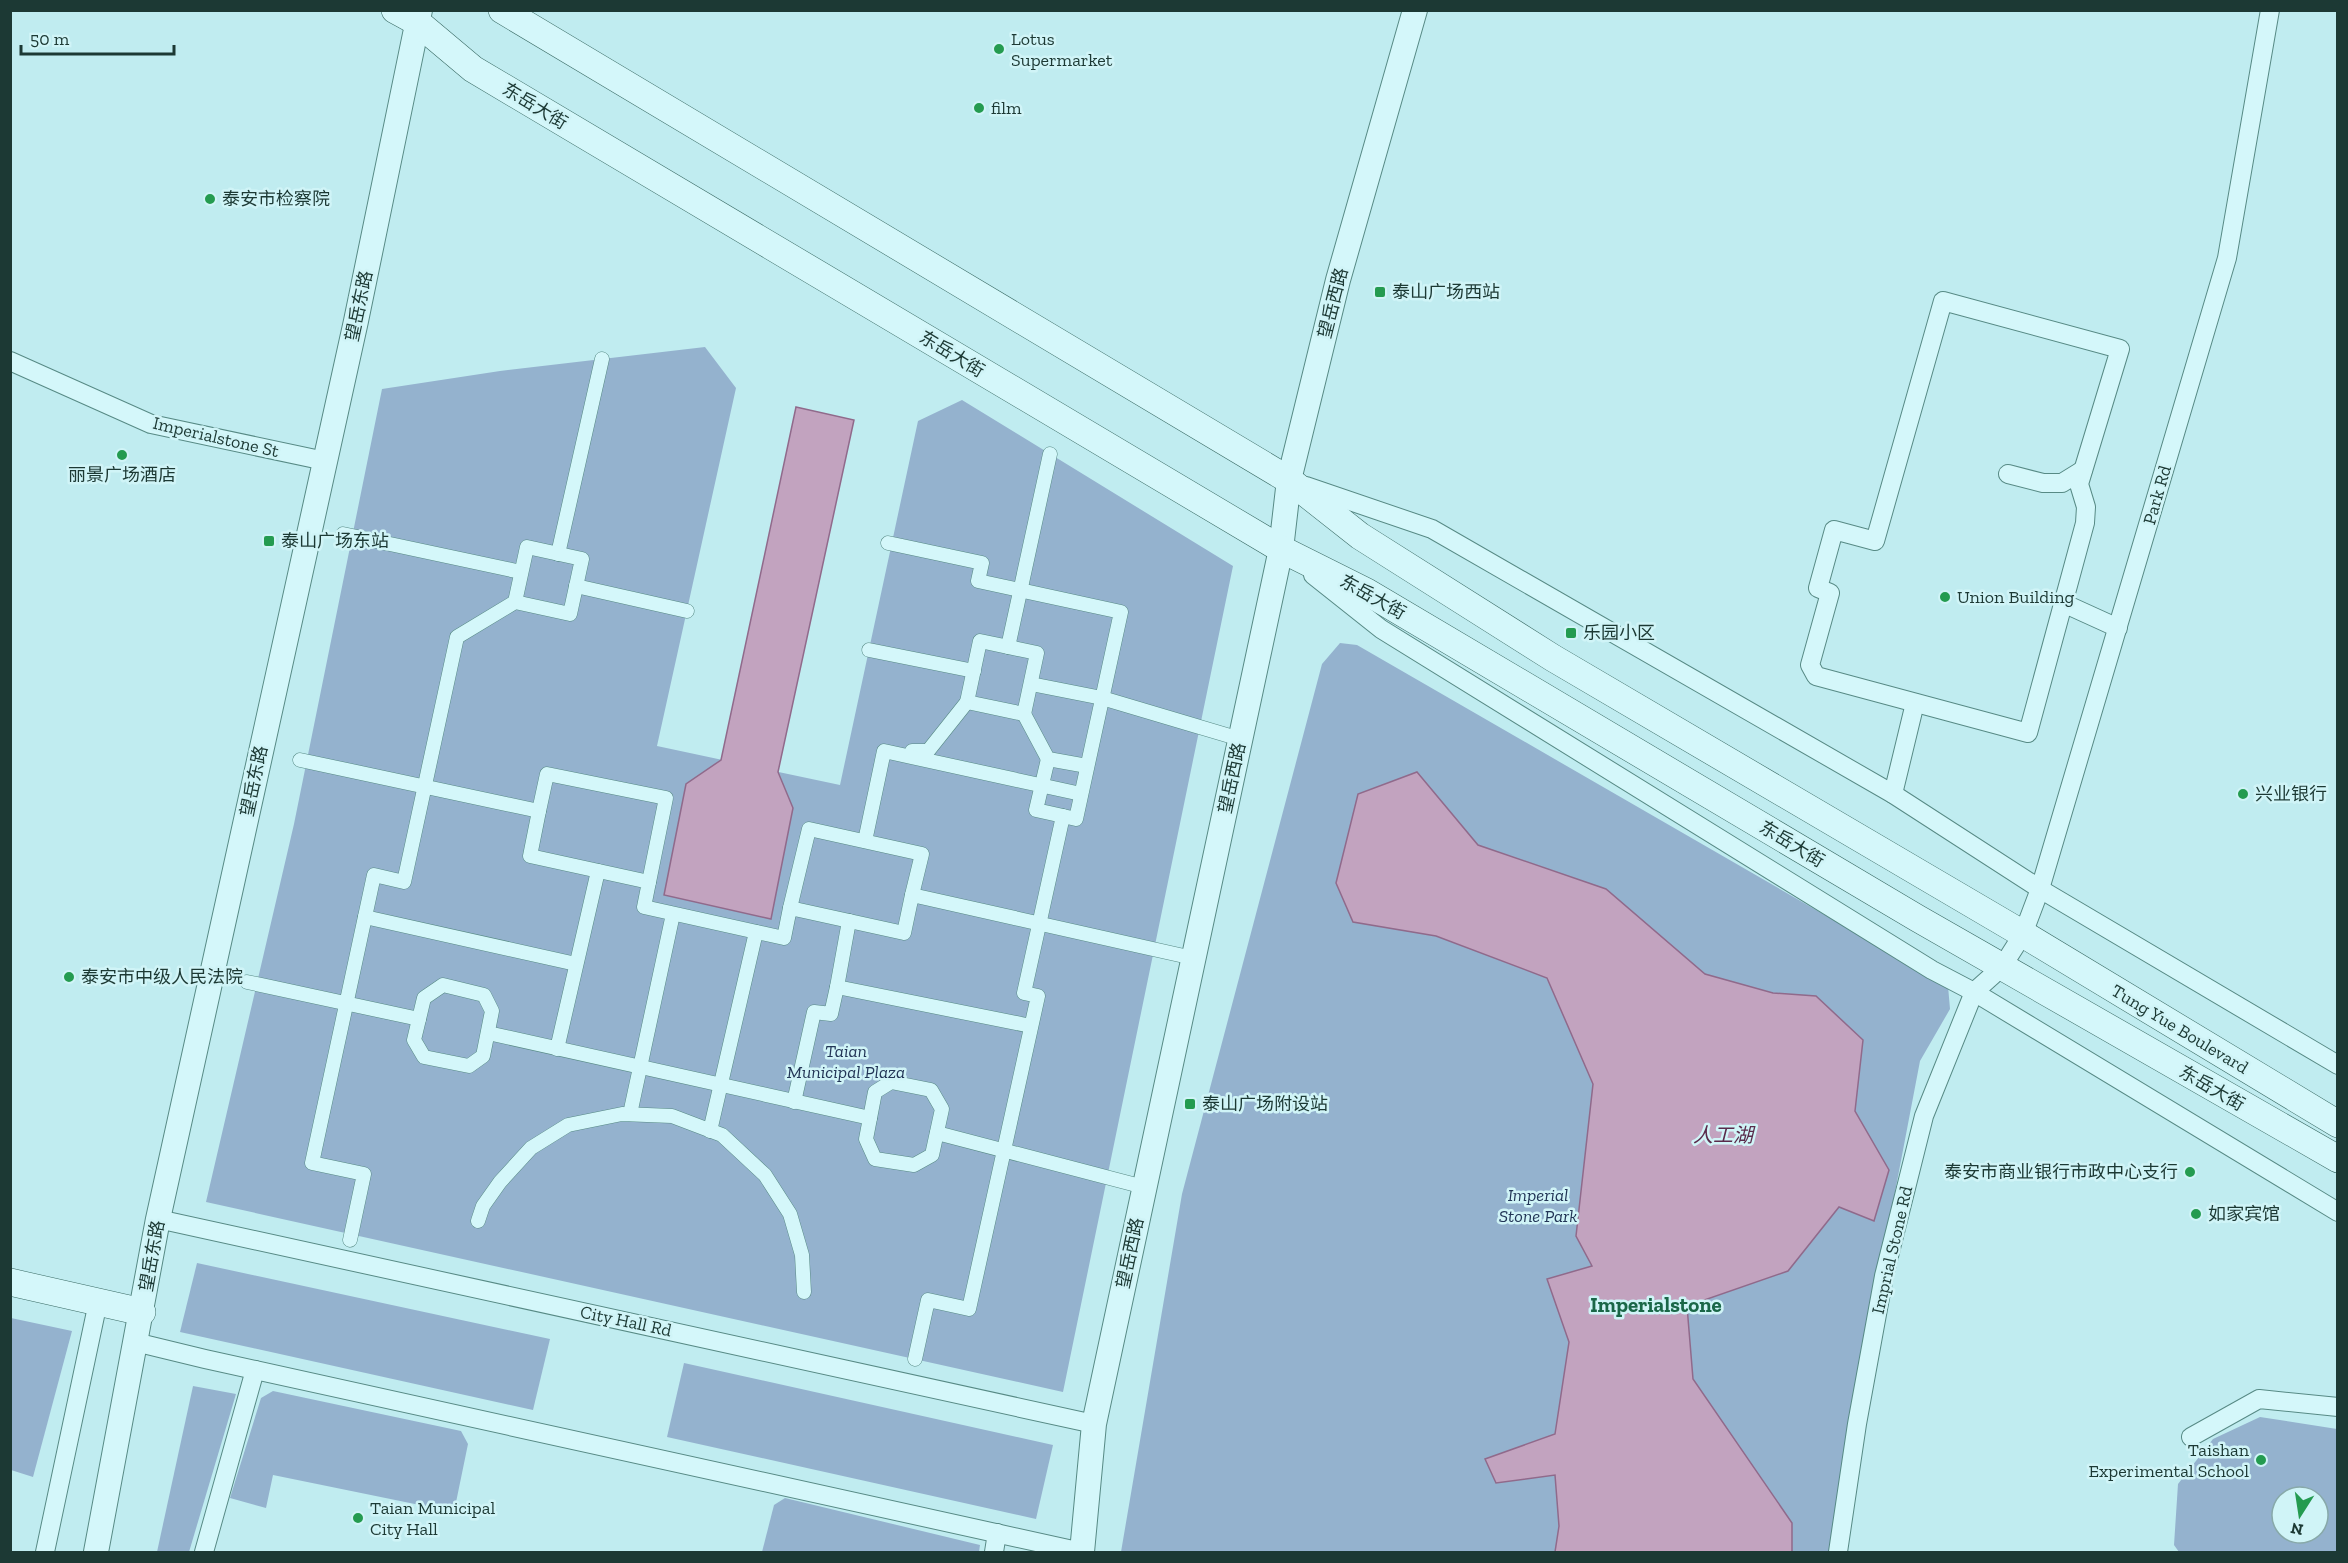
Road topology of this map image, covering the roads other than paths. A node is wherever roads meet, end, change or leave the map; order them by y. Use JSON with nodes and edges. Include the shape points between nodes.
{"nodes":[{"id":1,"x":1415,"y":10,"type":"edge"},
{"id":2,"x":2270,"y":10,"type":"edge"},
{"id":3,"x":504,"y":11,"type":"edge"},
{"id":4,"x":411,"y":14,"type":"edge"},
{"id":5,"x":602,"y":359,"type":"dead end"},
{"id":6,"x":10,"y":361,"type":"edge"},
{"id":7,"x":1050,"y":454,"type":"dead end"},
{"id":8,"x":325,"y":462,"type":"junction"},
{"id":9,"x":2083,"y":470,"type":"junction"},
{"id":10,"x":2008,"y":474,"type":"dead end"},
{"id":11,"x":1289,"y":480,"type":"junction"},
{"id":12,"x":343,"y":534,"type":"dead end"},
{"id":13,"x":888,"y":543,"type":"dead end"},
{"id":14,"x":1281,"y":549,"type":"junction"},
{"id":15,"x":558,"y":554,"type":"junction"},
{"id":16,"x":521,"y":572,"type":"junction"},
{"id":17,"x":576,"y":586,"type":"junction"},
{"id":18,"x":1020,"y":590,"type":"junction"},
{"id":19,"x":515,"y":602,"type":"junction"},
{"id":20,"x":2063,"y":603,"type":"junction"},
{"id":21,"x":687,"y":611,"type":"dead end"},
{"id":22,"x":2118,"y":628,"type":"junction"},
{"id":23,"x":1008,"y":647,"type":"junction"},
{"id":24,"x":869,"y":650,"type":"dead end"},
{"id":25,"x":974,"y":671,"type":"junction"},
{"id":26,"x":1030,"y":684,"type":"junction"},
{"id":27,"x":1102,"y":698,"type":"junction"},
{"id":28,"x":967,"y":702,"type":"junction"},
{"id":29,"x":1915,"y":703,"type":"junction"},
{"id":30,"x":1024,"y":714,"type":"junction"},
{"id":31,"x":1240,"y":740,"type":"junction"},
{"id":32,"x":884,"y":751,"type":"junction"},
{"id":33,"x":1048,"y":759,"type":"junction"},
{"id":34,"x":300,"y":760,"type":"dead end"},
{"id":35,"x":1087,"y":766,"type":"junction"},
{"id":36,"x":1042,"y":785,"type":"junction"},
{"id":37,"x":424,"y":787,"type":"junction"},
{"id":38,"x":1081,"y":794,"type":"junction"},
{"id":39,"x":1893,"y":794,"type":"junction"},
{"id":40,"x":539,"y":812,"type":"junction"},
{"id":41,"x":1063,"y":816,"type":"junction"},
{"id":42,"x":865,"y":841,"type":"junction"},
{"id":43,"x":597,"y":871,"type":"junction"},
{"id":44,"x":649,"y":882,"type":"junction"},
{"id":45,"x":2040,"y":889,"type":"junction"},
{"id":46,"x":912,"y":895,"type":"junction"},
{"id":47,"x":790,"y":909,"type":"junction"},
{"id":48,"x":673,"y":914,"type":"junction"},
{"id":49,"x":365,"y":918,"type":"junction"},
{"id":50,"x":849,"y":921,"type":"junction"},
{"id":51,"x":1039,"y":923,"type":"junction"},
{"id":52,"x":756,"y":932,"type":"junction"},
{"id":53,"x":2023,"y":934,"type":"junction"},
{"id":54,"x":1193,"y":958,"type":"junction"},
{"id":55,"x":576,"y":964,"type":"junction"},
{"id":56,"x":2002,"y":967,"type":"junction"},
{"id":57,"x":247,"y":982,"type":"dead end"},
{"id":58,"x":837,"y":987,"type":"junction"},
{"id":59,"x":1974,"y":993,"type":"junction"},
{"id":60,"x":347,"y":1004,"type":"junction"},
{"id":61,"x":419,"y":1019,"type":"junction"},
{"id":62,"x":1031,"y":1026,"type":"junction"},
{"id":63,"x":488,"y":1033,"type":"junction"},
{"id":64,"x":557,"y":1049,"type":"junction"},
{"id":65,"x":2337,"y":1065,"type":"edge"},
{"id":66,"x":639,"y":1067,"type":"junction"},
{"id":67,"x":720,"y":1086,"type":"junction"},
{"id":68,"x":794,"y":1102,"type":"junction"},
{"id":69,"x":630,"y":1114,"type":"junction"},
{"id":70,"x":870,"y":1118,"type":"junction"},
{"id":71,"x":2337,"y":1124,"type":"edge"},
{"id":72,"x":710,"y":1131,"type":"junction"},
{"id":73,"x":937,"y":1133,"type":"junction"},
{"id":74,"x":1004,"y":1150,"type":"junction"},
{"id":75,"x":2337,"y":1160,"type":"edge"},
{"id":76,"x":1144,"y":1187,"type":"junction"},
{"id":77,"x":2337,"y":1212,"type":"edge"},
{"id":78,"x":158,"y":1219,"type":"junction"},
{"id":79,"x":478,"y":1221,"type":"dead end"},
{"id":80,"x":350,"y":1240,"type":"dead end"},
{"id":81,"x":10,"y":1282,"type":"edge"},
{"id":82,"x":804,"y":1292,"type":"dead end"},
{"id":83,"x":98,"y":1302,"type":"junction"},
{"id":84,"x":142,"y":1312,"type":"junction"},
{"id":85,"x":135,"y":1342,"type":"junction"},
{"id":86,"x":915,"y":1359,"type":"dead end"},
{"id":87,"x":255,"y":1370,"type":"junction"},
{"id":88,"x":2337,"y":1407,"type":"edge"},
{"id":89,"x":1094,"y":1424,"type":"junction"},
{"id":90,"x":2191,"y":1437,"type":"dead end"},
{"id":91,"x":997,"y":1533,"type":"junction"},
{"id":92,"x":45,"y":1552,"type":"edge"},
{"id":93,"x":96,"y":1552,"type":"edge"},
{"id":94,"x":204,"y":1552,"type":"edge"},
{"id":95,"x":994,"y":1552,"type":"edge"},
{"id":96,"x":1082,"y":1552,"type":"edge"},
{"id":97,"x":1838,"y":1552,"type":"edge"}],
"edges":[{"from":1,"to":11,"type":"street","name":"望岳西路","via":[[1338,280]]},
{"from":2,"to":22,"type":"street","name":"Park Rd","via":[[2227,258]]},
{"from":3,"to":11,"type":"main road"},
{"from":4,"to":8,"type":"street","name":"望岳东路","via":[[356,321]]},
{"from":4,"to":14,"type":"main road","name":"东岳大街","via":[[473,69]]},
{"from":5,"to":15,"type":"street"},
{"from":6,"to":8,"type":"street","name":"Imperialstone St","via":[[151,424]]},
{"from":7,"to":18,"type":"street"},
{"from":8,"to":78,"type":"street","name":"望岳东路"},
{"from":9,"to":10,"type":"street","via":[[2062,483],[2043,483]]},
{"from":9,"to":20,"type":"street","via":[[2079,484],[2086,507],[2085,523]]},
{"from":9,"to":29,"type":"street","via":[[2120,349],[1943,301],[1875,541],[1834,530],[1818,588],[1830,593],[1810,665],[1816,676]]},
{"from":11,"to":14,"type":"street","name":"望岳西路"},
{"from":11,"to":39,"type":"street","via":[[1432,529]]},
{"from":11,"to":53,"type":"main road","via":[[1360,536],[1544,651]]},
{"from":12,"to":16,"type":"street"},
{"from":13,"to":18,"type":"street","via":[[982,563],[978,581]]},
{"from":14,"to":31,"type":"street","name":"望岳西路"},
{"from":14,"to":56,"type":"main road","name":"东岳大街","via":[[1367,592]]},
{"from":14,"to":59,"type":"street","via":[[1381,629]]},
{"from":15,"to":16,"type":"street","via":[[527,547]]},
{"from":15,"to":17,"type":"street","via":[[582,559]]},
{"from":16,"to":19,"type":"street"},
{"from":17,"to":19,"type":"street","via":[[570,614]]},
{"from":17,"to":21,"type":"street"},
{"from":18,"to":23,"type":"street"},
{"from":18,"to":27,"type":"street","via":[[1121,612]]},
{"from":19,"to":37,"type":"street","via":[[457,637]]},
{"from":20,"to":22,"type":"street"},
{"from":20,"to":29,"type":"street","via":[[2028,733]]},
{"from":22,"to":45,"type":"street","name":"Park Rd"},
{"from":23,"to":25,"type":"street","via":[[980,641]]},
{"from":23,"to":26,"type":"street","via":[[1037,653]]},
{"from":24,"to":25,"type":"street"},
{"from":25,"to":28,"type":"street"},
{"from":26,"to":27,"type":"street"},
{"from":26,"to":30,"type":"street"},
{"from":27,"to":31,"type":"street"},
{"from":27,"to":35,"type":"street"},
{"from":28,"to":30,"type":"street"},
{"from":28,"to":32,"type":"street","via":[[928,751]]},
{"from":29,"to":39,"type":"street"},
{"from":30,"to":33,"type":"street"},
{"from":31,"to":54,"type":"street","name":"望岳西路"},
{"from":32,"to":36,"type":"street"},
{"from":32,"to":42,"type":"street"},
{"from":33,"to":35,"type":"street"},
{"from":33,"to":36,"type":"street"},
{"from":34,"to":37,"type":"street"},
{"from":35,"to":38,"type":"street"},
{"from":36,"to":38,"type":"street"},
{"from":36,"to":41,"type":"street","via":[[1036,810]]},
{"from":37,"to":40,"type":"street"},
{"from":37,"to":49,"type":"street","via":[[404,882],[374,875]]},
{"from":38,"to":41,"type":"street","via":[[1076,819]]},
{"from":39,"to":45,"type":"street"},
{"from":40,"to":43,"type":"street","via":[[530,856]]},
{"from":40,"to":44,"type":"street","via":[[547,774],[666,798]]},
{"from":41,"to":51,"type":"street"},
{"from":42,"to":46,"type":"street","via":[[922,854]]},
{"from":42,"to":47,"type":"street","via":[[808,829]]},
{"from":43,"to":44,"type":"street"},
{"from":43,"to":55,"type":"street"},
{"from":44,"to":48,"type":"street","via":[[644,907]]},
{"from":45,"to":53,"type":"street","name":"Park Rd"},
{"from":45,"to":65,"type":"street"},
{"from":46,"to":50,"type":"street","via":[[904,933]]},
{"from":46,"to":51,"type":"street"},
{"from":47,"to":50,"type":"street"},
{"from":47,"to":52,"type":"street","via":[[784,938]]},
{"from":48,"to":52,"type":"street"},
{"from":48,"to":66,"type":"street"},
{"from":49,"to":55,"type":"street"},
{"from":49,"to":60,"type":"street"},
{"from":50,"to":58,"type":"street"},
{"from":51,"to":54,"type":"street"},
{"from":51,"to":62,"type":"street","via":[[1024,993],[1038,996]]},
{"from":52,"to":67,"type":"street"},
{"from":53,"to":56,"type":"street","name":"Park Rd"},
{"from":53,"to":71,"type":"main road","name":"Tung Yue Boulevard"},
{"from":54,"to":76,"type":"street","name":"望岳西路"},
{"from":55,"to":64,"type":"street"},
{"from":56,"to":59,"type":"street","name":"Imprial Stone Rd"},
{"from":56,"to":75,"type":"main road","name":"东岳大街"},
{"from":57,"to":60,"type":"street"},
{"from":58,"to":62,"type":"street"},
{"from":58,"to":68,"type":"street","via":[[831,1014],[814,1012]]},
{"from":59,"to":77,"type":"street"},
{"from":59,"to":97,"type":"street","name":"Imprial Stone Rd","via":[[1924,1116],[1884,1276]]},
{"from":60,"to":61,"type":"street"},
{"from":60,"to":80,"type":"street","via":[[312,1162],[364,1174]]},
{"from":61,"to":63,"type":"street","via":[[424,998],[443,985],[484,995],[492,1011]]},
{"from":61,"to":63,"type":"street","via":[[414,1041],[424,1057],[469,1066],[483,1056]]},
{"from":62,"to":74,"type":"street"},
{"from":63,"to":64,"type":"street"},
{"from":64,"to":66,"type":"street"},
{"from":66,"to":67,"type":"street"},
{"from":66,"to":69,"type":"street"},
{"from":67,"to":68,"type":"street"},
{"from":67,"to":72,"type":"street"},
{"from":68,"to":70,"type":"street"},
{"from":69,"to":72,"type":"street","via":[[672,1116]]},
{"from":69,"to":79,"type":"street","via":[[568,1125],[531,1148],[500,1182],[483,1206]]},
{"from":70,"to":73,"type":"street","via":[[866,1139],[875,1159],[914,1165],[932,1155]]},
{"from":70,"to":73,"type":"street","via":[[875,1092],[891,1082],[931,1090],[942,1109]]},
{"from":72,"to":82,"type":"street","via":[[722,1135],[765,1175],[790,1214],[802,1255]]},
{"from":73,"to":74,"type":"street"},
{"from":74,"to":76,"type":"street"},
{"from":74,"to":86,"type":"street","via":[[969,1309],[928,1300]]},
{"from":76,"to":89,"type":"street","name":"望岳西路"},
{"from":78,"to":84,"type":"street","name":"望岳东路"},
{"from":78,"to":89,"type":"street","name":"City Hall Rd"},
{"from":81,"to":83,"type":"main road"},
{"from":83,"to":84,"type":"main road"},
{"from":83,"to":92,"type":"street"},
{"from":84,"to":85,"type":"street","name":"望岳东路"},
{"from":85,"to":87,"type":"street"},
{"from":85,"to":93,"type":"street","name":"望岳东路"},
{"from":87,"to":91,"type":"street"},
{"from":87,"to":94,"type":"street"},
{"from":88,"to":90,"type":"street","via":[[2259,1399]]},
{"from":89,"to":96,"type":"street","name":"望岳西路"},
{"from":91,"to":95,"type":"street"},
{"from":91,"to":96,"type":"street"}]}
